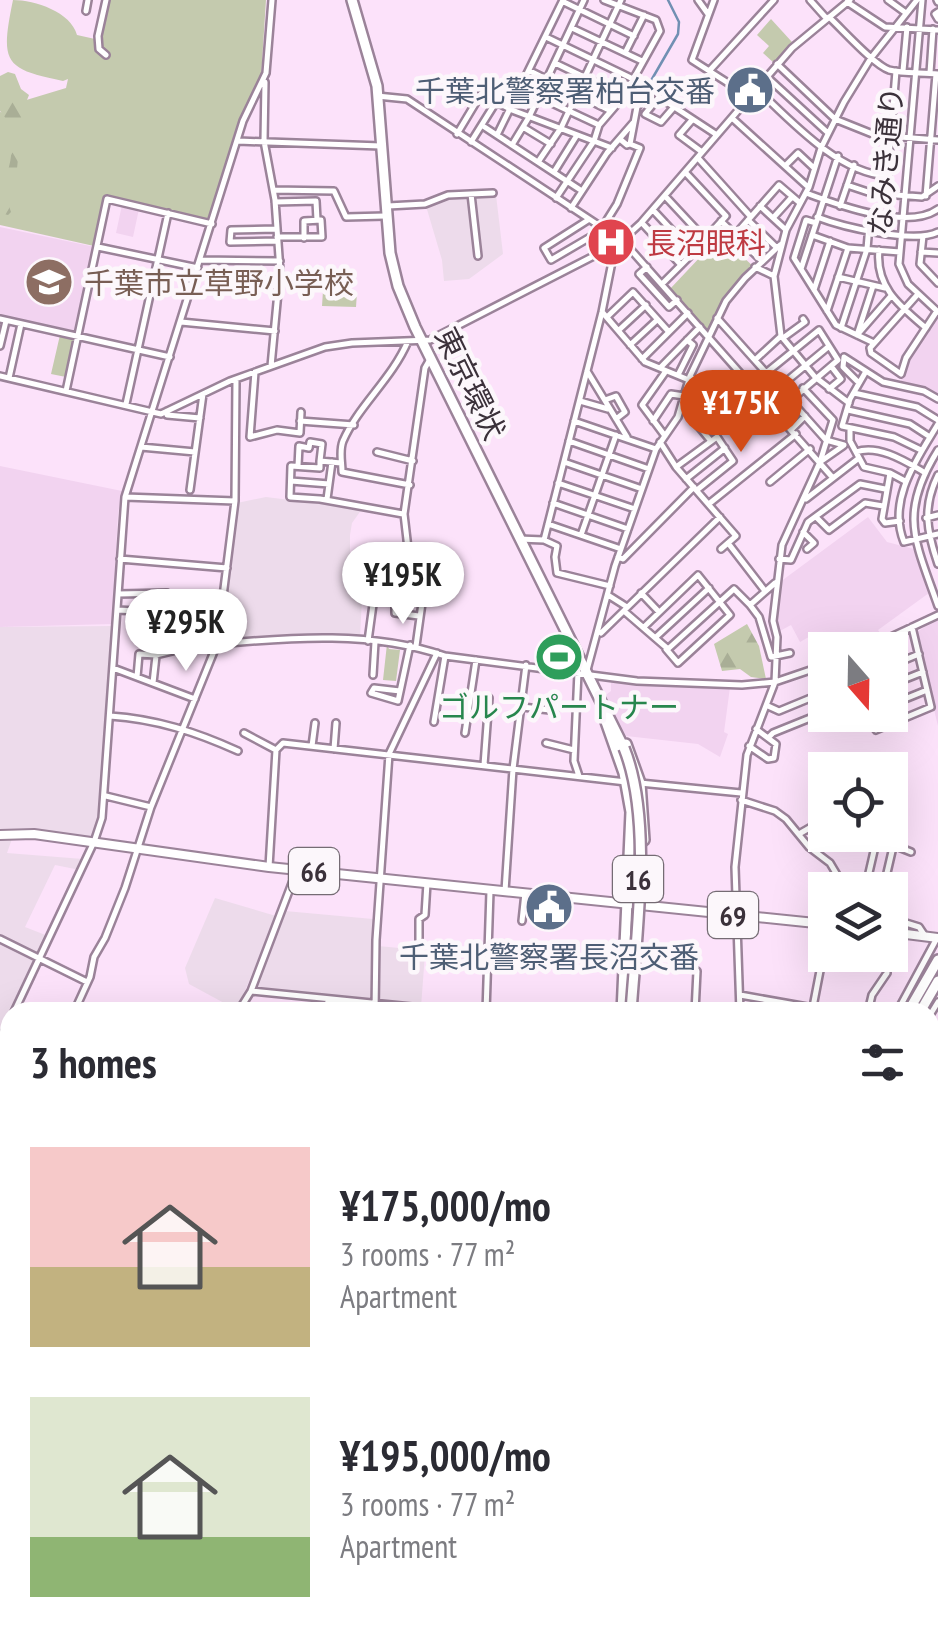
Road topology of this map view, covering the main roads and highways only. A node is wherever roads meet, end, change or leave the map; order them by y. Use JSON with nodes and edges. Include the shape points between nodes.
{"nodes":[{"id":1,"x":350,"y":0,"type":"edge"},
{"id":2,"x":607,"y":717,"type":"junction"},
{"id":3,"x":0,"y":835,"type":"edge"},
{"id":4,"x":628,"y":904,"type":"junction"},
{"id":5,"x":641,"y":905,"type":"junction"},
{"id":6,"x":808,"y":922,"type":"edge"},
{"id":7,"x":908,"y":934,"type":"edge"},
{"id":8,"x":937,"y":938,"type":"edge"},
{"id":9,"x":938,"y":960,"type":"edge"},
{"id":10,"x":938,"y":980,"type":"edge"},
{"id":11,"x":628,"y":1002,"type":"edge"},
{"id":12,"x":628,"y":1002,"type":"edge"},
{"id":13,"x":629,"y":1002,"type":"edge"},
{"id":14,"x":914,"y":1002,"type":"edge"},
{"id":15,"x":926,"y":1002,"type":"edge"}],
"edges":[{"from":1,"to":2,"type":"highway","name":"東京環状","number":"16","via":[[377,96],[384,211],[398,286]]},
{"from":2,"to":4,"type":"highway","number":"16","via":[[632,824]]},
{"from":2,"to":5,"type":"highway","via":[[630,751],[640,783]]},
{"from":2,"to":11,"type":"highway","name":"東京環状","number":"16","bridge":true,"via":[[622,749],[635,810]]},
{"from":3,"to":4,"type":"main road","number":"66"},
{"from":4,"to":5,"type":"main road"},
{"from":4,"to":12,"type":"highway"},
{"from":5,"to":6,"type":"main road","number":"69"},
{"from":5,"to":13,"type":"highway","number":"16"},
{"from":7,"to":8,"type":"main road"},
{"from":9,"to":14,"type":"highway"},
{"from":10,"to":15,"type":"highway"}]}
